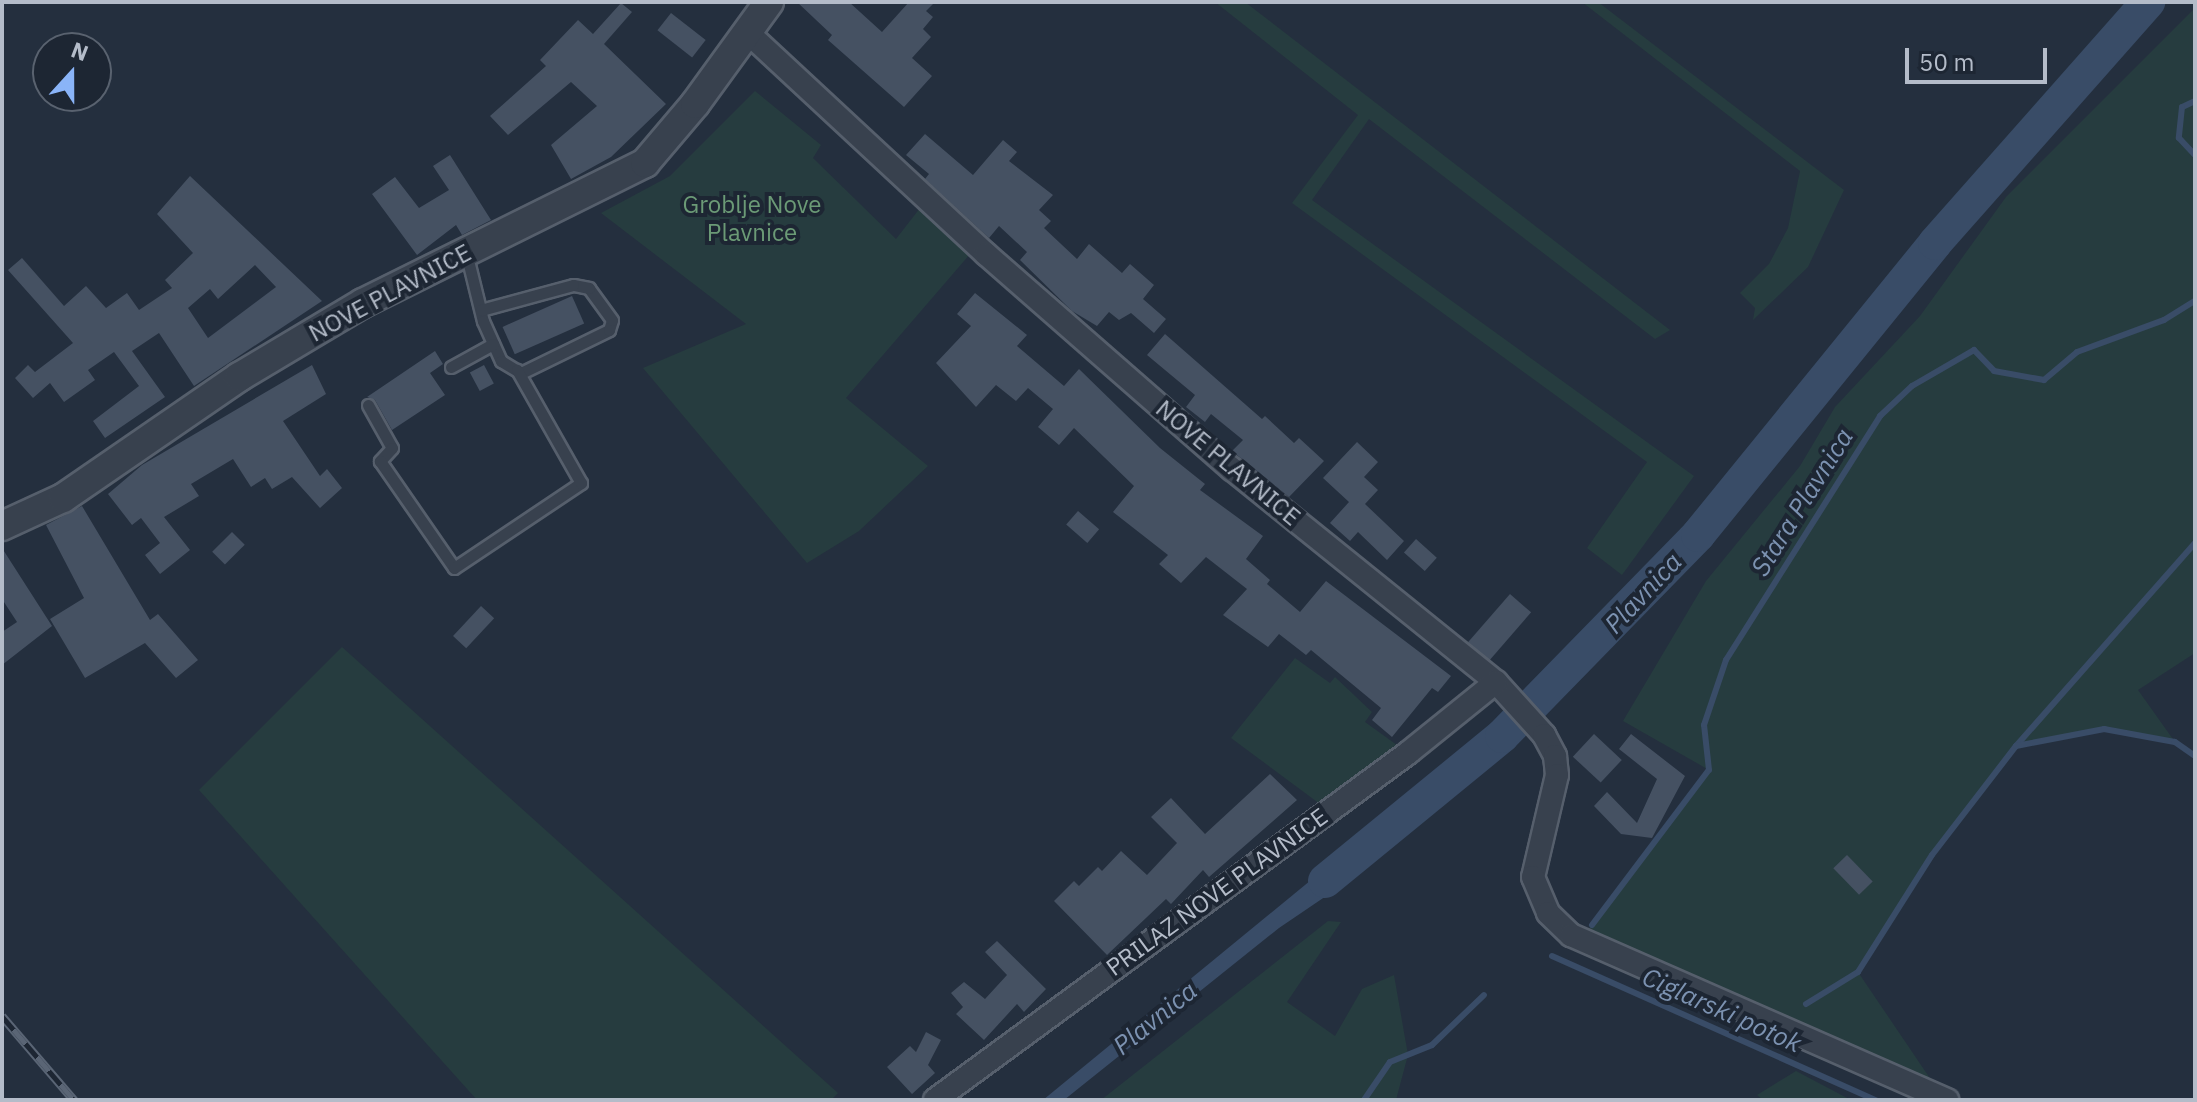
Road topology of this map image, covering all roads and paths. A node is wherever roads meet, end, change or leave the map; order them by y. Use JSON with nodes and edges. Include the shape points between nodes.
{"nodes":[{"id":1,"x":769,"y":2,"type":"edge"},
{"id":2,"x":746,"y":31,"type":"junction"},
{"id":3,"x":466,"y":252,"type":"junction"},
{"id":4,"x":481,"y":310,"type":"junction"},
{"id":5,"x":493,"y":344,"type":"junction"},
{"id":6,"x":451,"y":367,"type":"dead end"},
{"id":7,"x":517,"y":370,"type":"junction"},
{"id":8,"x":368,"y":405,"type":"dead end"},
{"id":9,"x":2,"y":526,"type":"edge"},
{"id":10,"x":1502,"y":689,"type":"junction"},
{"id":11,"x":935,"y":1100,"type":"edge"},
{"id":12,"x":1947,"y":1100,"type":"edge"}],
"edges":[{"from":1,"to":2,"type":"street","name":"NOVE PLAVNICE"},
{"from":2,"to":3,"type":"street","name":"NOVE PLAVNICE","via":[[645,163]]},
{"from":2,"to":10,"type":"street","name":"NOVE PLAVNICE","via":[[986,254],[1232,469]]},
{"from":3,"to":4,"type":"lane"},
{"from":3,"to":9,"type":"street","name":"NOVE PLAVNICE","via":[[363,303],[239,377],[63,498]]},
{"from":4,"to":5,"type":"lane"},
{"from":4,"to":7,"type":"lane","via":[[573,285],[589,288],[604,305],[612,320],[609,330],[537,369]]},
{"from":5,"to":6,"type":"lane"},
{"from":5,"to":7,"type":"lane","via":[[501,361]]},
{"from":7,"to":8,"type":"lane","via":[[581,483],[454,568],[380,461],[392,448]]},
{"from":10,"to":11,"type":"street","name":"PRILAZ NOVE PLAVNICE"},
{"from":10,"to":12,"type":"street","name":"NOVE PLAVNICE","via":[[1544,735],[1557,775],[1533,877],[1548,913],[1581,939]]}]}
